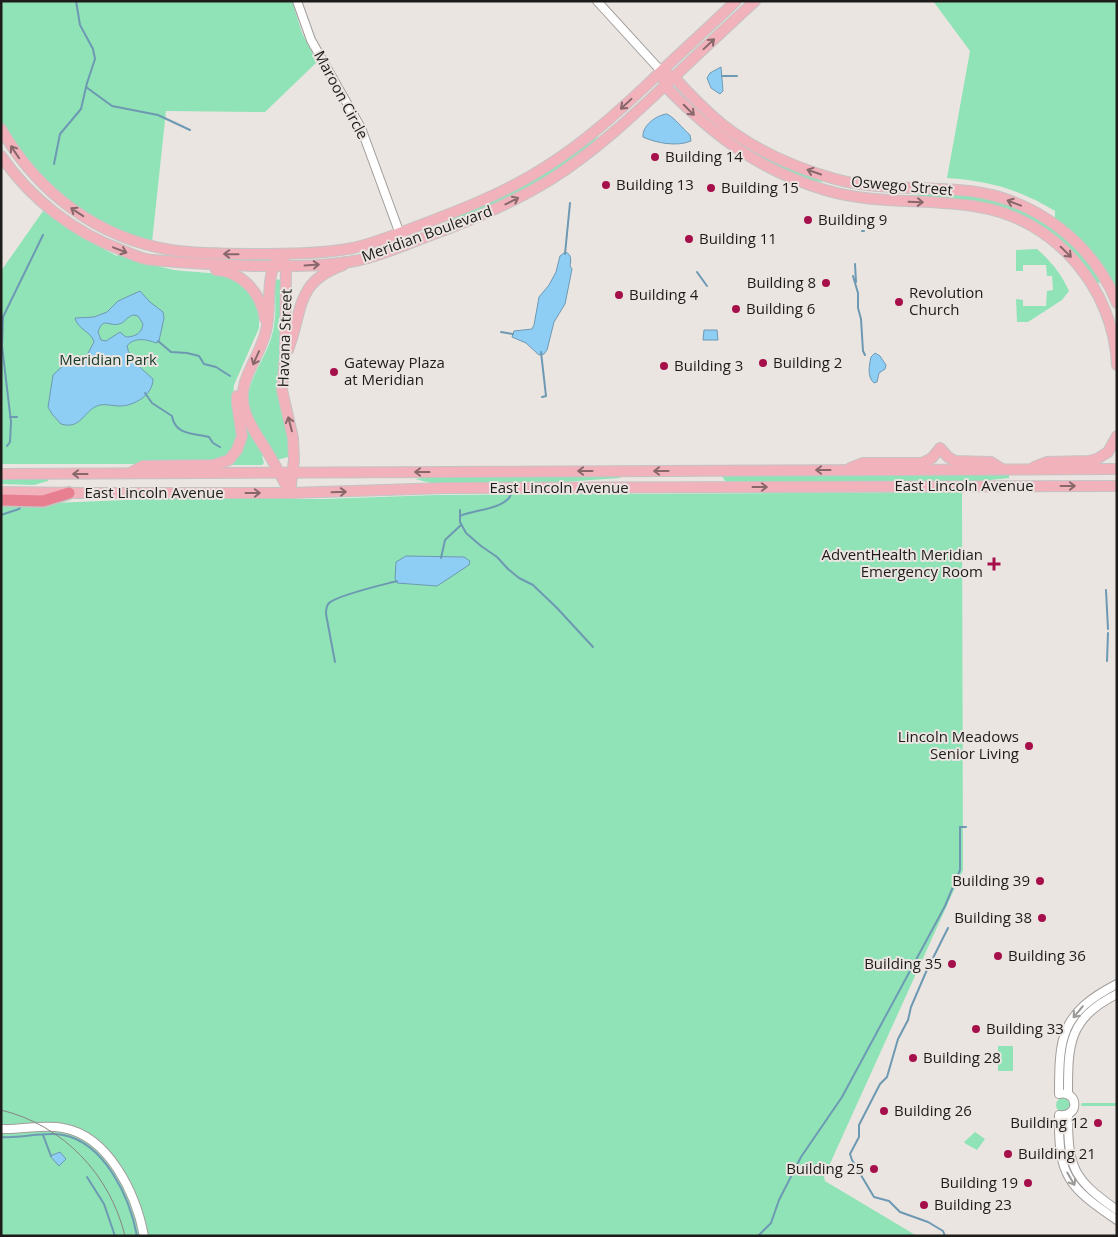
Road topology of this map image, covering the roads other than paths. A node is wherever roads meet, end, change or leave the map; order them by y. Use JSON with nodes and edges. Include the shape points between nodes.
{"nodes":[{"id":1,"x":297,"y":1,"type":"edge"},
{"id":2,"x":597,"y":1,"type":"edge"},
{"id":3,"x":736,"y":1,"type":"edge"},
{"id":4,"x":755,"y":1,"type":"edge"},
{"id":5,"x":661,"y":71,"type":"junction"},
{"id":6,"x":674,"y":77,"type":"junction"},
{"id":7,"x":665,"y":86,"type":"junction"},
{"id":8,"x":1,"y":129,"type":"edge"},
{"id":9,"x":1,"y":156,"type":"edge"},
{"id":10,"x":399,"y":233,"type":"junction"},
{"id":11,"x":404,"y":245,"type":"junction"},
{"id":12,"x":280,"y":254,"type":"junction"},
{"id":13,"x":154,"y":260,"type":"junction"},
{"id":14,"x":358,"y":260,"type":"junction"},
{"id":15,"x":274,"y":266,"type":"junction"},
{"id":16,"x":286,"y":266,"type":"junction"},
{"id":17,"x":1117,"y":303,"type":"edge"},
{"id":18,"x":266,"y":333,"type":"junction"},
{"id":19,"x":285,"y":358,"type":"junction"},
{"id":20,"x":1117,"y":365,"type":"edge"},
{"id":21,"x":245,"y":382,"type":"junction"},
{"id":22,"x":1117,"y":436,"type":"edge"},
{"id":23,"x":1002,"y":469,"type":"junction"},
{"id":24,"x":1029,"y":469,"type":"junction"},
{"id":25,"x":1117,"y":469,"type":"edge"},
{"id":26,"x":846,"y":470,"type":"junction"},
{"id":27,"x":279,"y":472,"type":"junction"},
{"id":28,"x":293,"y":472,"type":"junction"},
{"id":29,"x":128,"y":473,"type":"junction"},
{"id":30,"x":1,"y":474,"type":"edge"},
{"id":31,"x":1117,"y":486,"type":"edge"},
{"id":32,"x":1,"y":492,"type":"edge"},
{"id":33,"x":69,"y":493,"type":"junction"},
{"id":34,"x":290,"y":493,"type":"junction"},
{"id":35,"x":1,"y":500,"type":"edge"},
{"id":36,"x":1117,"y":984,"type":"edge"},
{"id":37,"x":1117,"y":994,"type":"edge"},
{"id":38,"x":1068,"y":1094,"type":"junction"},
{"id":39,"x":1068,"y":1115,"type":"junction"},
{"id":40,"x":1,"y":1129,"type":"edge"},
{"id":41,"x":1117,"y":1210,"type":"edge"},
{"id":42,"x":1117,"y":1220,"type":"edge"},
{"id":43,"x":144,"y":1236,"type":"edge"}],
"edges":[{"from":1,"to":10,"type":"street","name":"Maroon Circle","via":[[311,40],[361,128]]},
{"from":2,"to":5,"type":"street"},
{"from":3,"to":5,"type":"main road","name":"Meridian Boulevard"},
{"from":6,"to":4,"type":"main road","name":"Meridian Boulevard","one_way":true},
{"from":5,"to":6,"type":"main road"},
{"from":5,"to":7,"type":"main road"},
{"from":5,"to":10,"type":"main road","name":"Meridian Boulevard","one_way":true,"via":[[596,131],[542,169],[482,201]]},
{"from":6,"to":7,"type":"main road","name":"Meridian Boulevard"},
{"from":17,"to":6,"type":"main road","name":"Oswego Street","one_way":true,"via":[[1101,273],[1084,251],[1062,230],[1033,211],[979,192],[870,186],[804,169],[731,131]]},
{"from":11,"to":7,"type":"main road","name":"Meridian Boulevard","one_way":true,"via":[[487,213],[540,186],[599,145]]},
{"from":7,"to":20,"type":"main road","name":"Oswego Street","one_way":true,"via":[[731,146],[775,171],[814,187],[868,199],[983,207],[1038,229],[1070,255],[1095,288],[1110,323]]},
{"from":12,"to":8,"type":"main road","name":"Meridian Boulevard","one_way":true,"via":[[183,252],[150,246],[114,233],[75,212],[49,191],[25,165]]},
{"from":9,"to":13,"type":"main road","name":"Meridian Boulevard","one_way":true,"via":[[32,192],[65,220],[107,245]]},
{"from":10,"to":11,"type":"street","name":"Maroon Circle"},
{"from":10,"to":12,"type":"main road","name":"Meridian Boulevard","via":[[350,248]]},
{"from":11,"to":14,"type":"main road","name":"Meridian Boulevard"},
{"from":12,"to":15,"type":"main road","name":"Havana Street"},
{"from":12,"to":16,"type":"main road","name":"Havana Street"},
{"from":13,"to":15,"type":"main road","name":"Meridian Boulevard","via":[[203,265]]},
{"from":13,"to":18,"type":"main road","via":[[186,268],[223,271],[240,278],[259,300]]},
{"from":16,"to":14,"type":"main road","name":"Meridian Boulevard","one_way":true},
{"from":14,"to":19,"type":"main road","via":[[327,272],[307,290],[301,300]]},
{"from":15,"to":16,"type":"main road","name":"Meridian Boulevard"},
{"from":15,"to":18,"type":"main road","name":"Havana Street"},
{"from":16,"to":19,"type":"main road","name":"Havana Street"},
{"from":18,"to":21,"type":"main road","name":"Havana Street","one_way":true},
{"from":28,"to":19,"type":"main road","name":"Havana Street","one_way":true,"via":[[293,438],[282,390]]},
{"from":21,"to":27,"type":"main road","name":"Havana Street","via":[[243,398],[247,418]]},
{"from":21,"to":29,"type":"main road","via":[[236,401],[241,438],[229,460],[214,465],[143,466]]},
{"from":22,"to":24,"type":"main road","via":[[1108,452],[1097,459],[1048,462]]},
{"from":23,"to":24,"type":"main road","name":"East Lincoln Avenue"},
{"from":23,"to":26,"type":"main road","name":"East Lincoln Avenue"},
{"from":23,"to":26,"type":"main road","via":[[991,462],[955,461],[940,448],[925,462],[863,463]]},
{"from":24,"to":25,"type":"main road","name":"East Lincoln Avenue"},
{"from":26,"to":28,"type":"main road","name":"East Lincoln Avenue","one_way":true},
{"from":27,"to":28,"type":"main road","name":"East Lincoln Avenue"},
{"from":27,"to":29,"type":"main road","name":"East Lincoln Avenue"},
{"from":27,"to":34,"type":"main road","name":"Havana Street"},
{"from":28,"to":34,"type":"main road","name":"Havana Street"},
{"from":29,"to":30,"type":"main road","name":"East Lincoln Avenue","one_way":true},
{"from":34,"to":31,"type":"main road","name":"East Lincoln Avenue","one_way":true,"via":[[425,488]]},
{"from":32,"to":33,"type":"main road","name":"East Lincoln Avenue"},
{"from":33,"to":34,"type":"main road","name":"East Lincoln Avenue","one_way":true},
{"from":33,"to":35,"type":"highway","via":[[43,501]]},
{"from":36,"to":38,"type":"street","one_way":true,"via":[[1086,1002],[1068,1025],[1060,1047],[1059,1094]]},
{"from":37,"to":38,"type":"street","via":[[1093,1008],[1076,1030],[1069,1051]]},
{"from":38,"to":39,"type":"street","via":[[1075,1103]]},
{"from":39,"to":41,"type":"street","via":[[1069,1150],[1076,1172],[1090,1190]]},
{"from":39,"to":42,"type":"street","one_way":true,"via":[[1059,1115],[1060,1153],[1069,1178],[1084,1196]]},
{"from":40,"to":43,"type":"street","via":[[60,1127],[92,1141],[109,1158],[130,1191]]}]}
